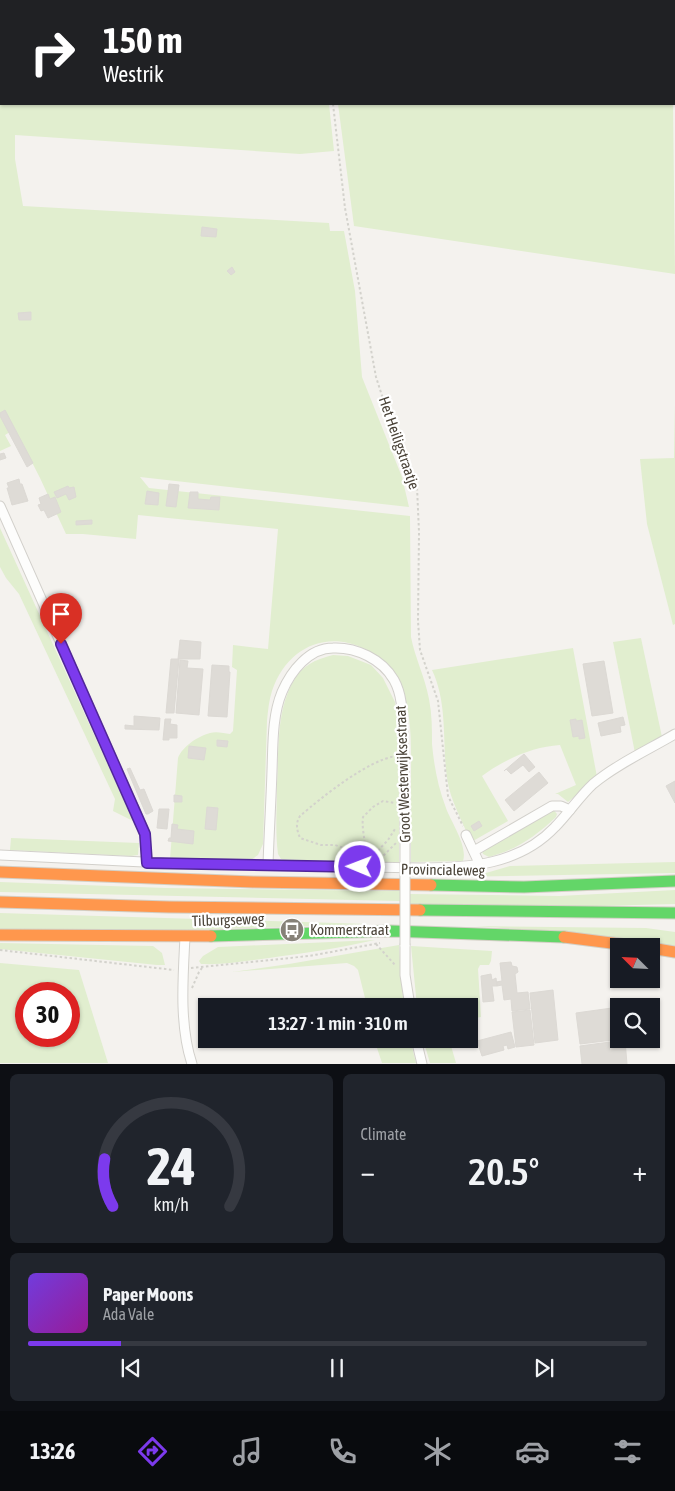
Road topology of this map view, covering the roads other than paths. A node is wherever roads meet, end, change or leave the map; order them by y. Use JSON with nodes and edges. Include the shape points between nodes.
{"nodes":[{"id":1,"x":0,"y":506,"type":"edge"},
{"id":2,"x":675,"y":734,"type":"edge"},
{"id":3,"x":570,"y":810,"type":"junction"},
{"id":4,"x":466,"y":835,"type":"road end"},
{"id":5,"x":474,"y":851,"type":"junction"},
{"id":6,"x":0,"y":855,"type":"edge"},
{"id":7,"x":147,"y":863,"type":"junction"},
{"id":8,"x":268,"y":865,"type":"junction"},
{"id":9,"x":480,"y":865,"type":"junction"},
{"id":10,"x":0,"y":872,"type":"edge"},
{"id":11,"x":675,"y":881,"type":"edge"},
{"id":12,"x":0,"y":902,"type":"edge"},
{"id":13,"x":675,"y":913,"type":"edge"},
{"id":14,"x":0,"y":935,"type":"edge"},
{"id":15,"x":185,"y":937,"type":"junction"},
{"id":16,"x":610,"y":943,"type":"edge"},
{"id":17,"x":660,"y":950,"type":"edge"},
{"id":18,"x":675,"y":952,"type":"edge"},
{"id":19,"x":409,"y":998,"type":"edge"},
{"id":20,"x":418,"y":1048,"type":"edge"},
{"id":21,"x":192,"y":1064,"type":"edge"},
{"id":22,"x":422,"y":1064,"type":"edge"}],
"edges":[{"from":1,"to":7,"type":"street","via":[[145,834]]},
{"from":2,"to":3,"type":"street","via":[[600,779]]},
{"from":3,"to":5,"type":"street","via":[[552,806]]},
{"from":3,"to":9,"type":"street","via":[[539,841],[520,853]]},
{"from":4,"to":5,"type":"street"},
{"from":5,"to":9,"type":"street"},
{"from":6,"to":7,"type":"street"},
{"from":7,"to":8,"type":"street"},
{"from":8,"to":9,"type":"street","via":[[456,868]]},
{"from":8,"to":19,"type":"street","name":"Groot Westerwijksestraat","bridge":true,"via":[[274,724],[281,694],[293,672],[306,658],[324,648],[345,648],[367,655],[393,679],[402,700],[405,975]]},
{"from":10,"to":11,"type":"main road","name":"Provincialeweg","via":[[253,882],[504,886]]},
{"from":12,"to":13,"type":"main road"},
{"from":14,"to":15,"type":"main road","name":"Tilburgseweg"},
{"from":15,"to":16,"type":"main road","name":"Tilburgseweg","via":[[391,931],[557,936]]},
{"from":15,"to":21,"type":"street","via":[[185,1036]]},
{"from":17,"to":18,"type":"main road"},
{"from":20,"to":22,"type":"street"}]}
